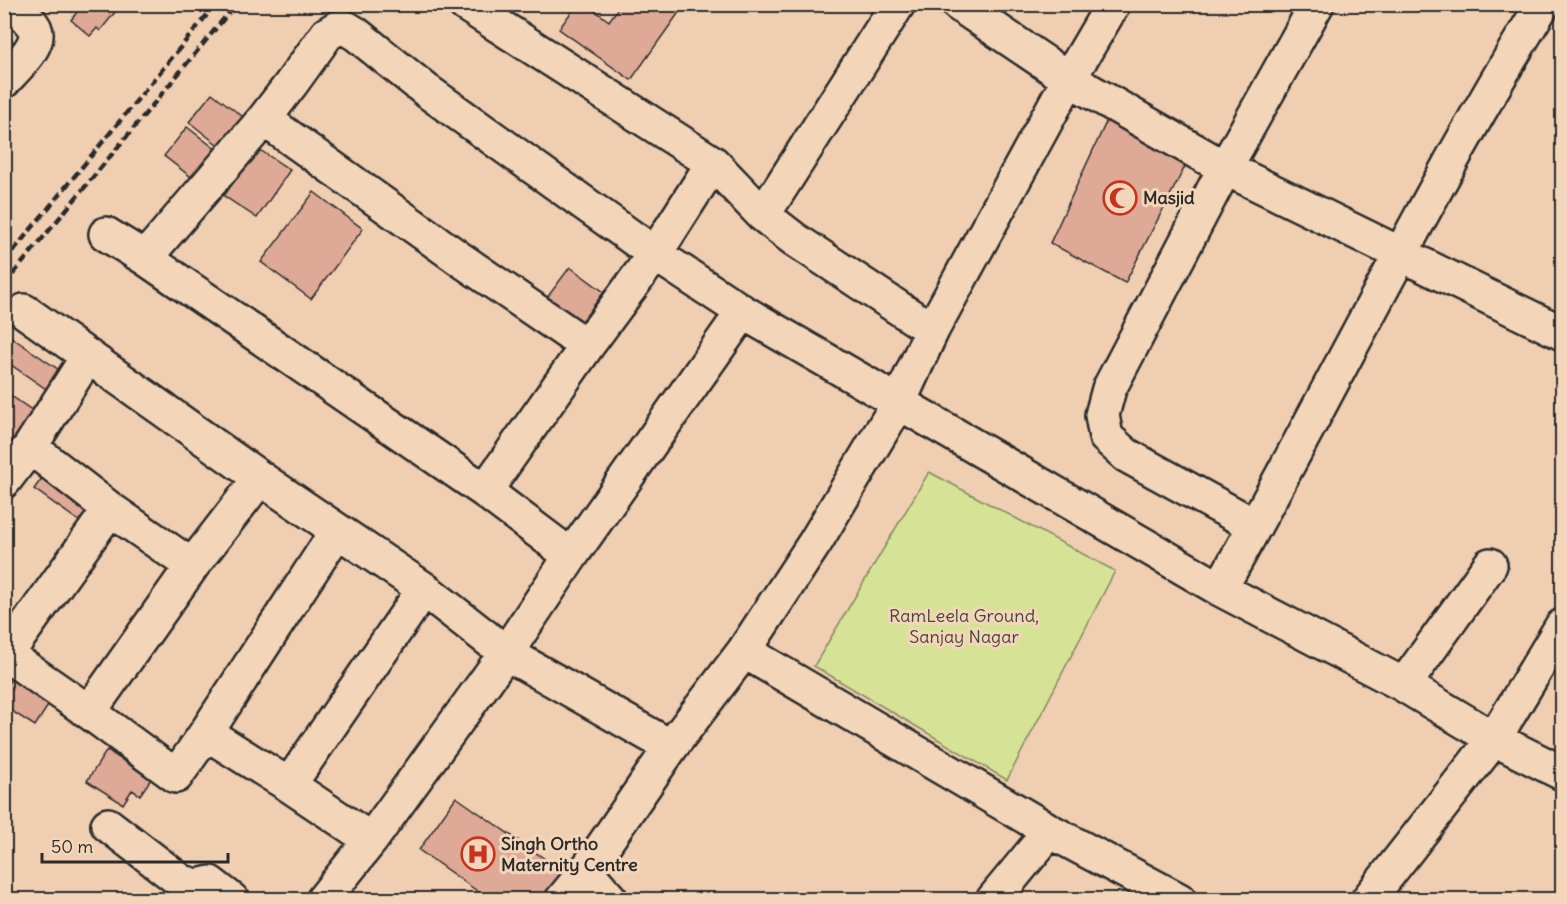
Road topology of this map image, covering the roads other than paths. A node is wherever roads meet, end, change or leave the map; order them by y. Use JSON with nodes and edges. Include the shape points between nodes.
{"nodes":[{"id":1,"x":10,"y":4,"type":"edge"},
{"id":2,"x":465,"y":4,"type":"edge"},
{"id":3,"x":898,"y":4,"type":"edge"},
{"id":4,"x":958,"y":4,"type":"edge"},
{"id":5,"x":1113,"y":4,"type":"edge"},
{"id":6,"x":1317,"y":4,"type":"edge"},
{"id":7,"x":1543,"y":4,"type":"edge"},
{"id":8,"x":1069,"y":79,"type":"junction"},
{"id":9,"x":4,"y":81,"type":"edge"},
{"id":10,"x":264,"y":119,"type":"junction"},
{"id":11,"x":712,"y":163,"type":"junction"},
{"id":12,"x":1225,"y":168,"type":"junction"},
{"id":13,"x":763,"y":215,"type":"junction"},
{"id":14,"x":106,"y":234,"type":"dead end"},
{"id":15,"x":655,"y":254,"type":"junction"},
{"id":16,"x":1401,"y":254,"type":"junction"},
{"id":17,"x":145,"y":258,"type":"junction"},
{"id":18,"x":24,"y":311,"type":"dead end"},
{"id":19,"x":743,"y":312,"type":"junction"},
{"id":20,"x":932,"y":330,"type":"junction"},
{"id":21,"x":1563,"y":333,"type":"edge"},
{"id":22,"x":587,"y":346,"type":"junction"},
{"id":23,"x":88,"y":356,"type":"junction"},
{"id":24,"x":899,"y":402,"type":"junction"},
{"id":25,"x":30,"y":447,"type":"junction"},
{"id":26,"x":260,"y":478,"type":"junction"},
{"id":27,"x":4,"y":481,"type":"edge"},
{"id":28,"x":485,"y":491,"type":"junction"},
{"id":29,"x":110,"y":510,"type":"junction"},
{"id":30,"x":1255,"y":526,"type":"junction"},
{"id":31,"x":337,"y":531,"type":"junction"},
{"id":32,"x":571,"y":556,"type":"junction"},
{"id":33,"x":1490,"y":565,"type":"dead end"},
{"id":34,"x":192,"y":566,"type":"junction"},
{"id":35,"x":424,"y":589,"type":"junction"},
{"id":36,"x":1220,"y":589,"type":"junction"},
{"id":37,"x":1563,"y":626,"type":"edge"},
{"id":38,"x":744,"y":651,"type":"junction"},
{"id":39,"x":506,"y":653,"type":"junction"},
{"id":40,"x":5,"y":654,"type":"edge"},
{"id":41,"x":1404,"y":685,"type":"junction"},
{"id":42,"x":89,"y":712,"type":"junction"},
{"id":43,"x":206,"y":733,"type":"junction"},
{"id":44,"x":1494,"y":739,"type":"junction"},
{"id":45,"x":671,"y":747,"type":"junction"},
{"id":46,"x":1563,"y":773,"type":"edge"},
{"id":47,"x":289,"y":785,"type":"junction"},
{"id":48,"x":108,"y":825,"type":"dead end"},
{"id":49,"x":1050,"y":831,"type":"junction"},
{"id":50,"x":371,"y":840,"type":"junction"},
{"id":51,"x":586,"y":871,"type":"junction"},
{"id":52,"x":232,"y":900,"type":"edge"},
{"id":53,"x":323,"y":900,"type":"edge"},
{"id":54,"x":562,"y":900,"type":"edge"},
{"id":55,"x":611,"y":900,"type":"edge"},
{"id":56,"x":993,"y":900,"type":"edge"},
{"id":57,"x":1179,"y":900,"type":"edge"},
{"id":58,"x":1368,"y":900,"type":"edge"}],
"edges":[{"from":1,"to":9,"type":"street","via":[[28,20],[36,37],[34,46]]},
{"from":2,"to":11,"type":"street"},
{"from":3,"to":13,"type":"street"},
{"from":4,"to":8,"type":"street"},
{"from":5,"to":8,"type":"street"},
{"from":6,"to":12,"type":"street"},
{"from":7,"to":16,"type":"street"},
{"from":8,"to":12,"type":"street"},
{"from":8,"to":20,"type":"street"},
{"from":10,"to":15,"type":"street","via":[[327,34],[336,28],[346,28],[427,91]]},
{"from":10,"to":17,"type":"street"},
{"from":10,"to":22,"type":"street"},
{"from":11,"to":13,"type":"street"},
{"from":11,"to":15,"type":"street"},
{"from":12,"to":16,"type":"street"},
{"from":12,"to":30,"type":"street","via":[[1109,389],[1102,415],[1106,437],[1126,455]]},
{"from":13,"to":20,"type":"street"},
{"from":14,"to":17,"type":"street"},
{"from":15,"to":19,"type":"street"},
{"from":15,"to":22,"type":"street"},
{"from":16,"to":21,"type":"street"},
{"from":16,"to":30,"type":"street"},
{"from":17,"to":28,"type":"street"},
{"from":18,"to":23,"type":"street"},
{"from":19,"to":24,"type":"street"},
{"from":19,"to":32,"type":"street"},
{"from":20,"to":24,"type":"street"},
{"from":22,"to":28,"type":"street"},
{"from":23,"to":25,"type":"street"},
{"from":23,"to":26,"type":"street"},
{"from":24,"to":36,"type":"street"},
{"from":24,"to":38,"type":"street"},
{"from":25,"to":27,"type":"street"},
{"from":25,"to":29,"type":"street"},
{"from":26,"to":31,"type":"street"},
{"from":26,"to":34,"type":"street"},
{"from":28,"to":32,"type":"street"},
{"from":29,"to":34,"type":"street"},
{"from":29,"to":40,"type":"street"},
{"from":30,"to":36,"type":"street"},
{"from":31,"to":35,"type":"street"},
{"from":31,"to":43,"type":"street"},
{"from":32,"to":39,"type":"street"},
{"from":33,"to":41,"type":"street"},
{"from":34,"to":42,"type":"street"},
{"from":35,"to":39,"type":"street"},
{"from":35,"to":47,"type":"street"},
{"from":36,"to":41,"type":"street"},
{"from":37,"to":44,"type":"street"},
{"from":38,"to":45,"type":"street"},
{"from":38,"to":49,"type":"street"},
{"from":39,"to":45,"type":"street"},
{"from":39,"to":50,"type":"street"},
{"from":40,"to":42,"type":"street"},
{"from":41,"to":44,"type":"street"},
{"from":42,"to":43,"type":"street","via":[[176,776]]},
{"from":43,"to":47,"type":"street"},
{"from":44,"to":46,"type":"street"},
{"from":44,"to":58,"type":"street"},
{"from":45,"to":51,"type":"street"},
{"from":47,"to":50,"type":"street"},
{"from":48,"to":52,"type":"street","via":[[182,882],[197,886],[210,883]]},
{"from":49,"to":56,"type":"street"},
{"from":49,"to":57,"type":"street"},
{"from":50,"to":53,"type":"street"},
{"from":51,"to":54,"type":"street"},
{"from":51,"to":55,"type":"street"}]}
